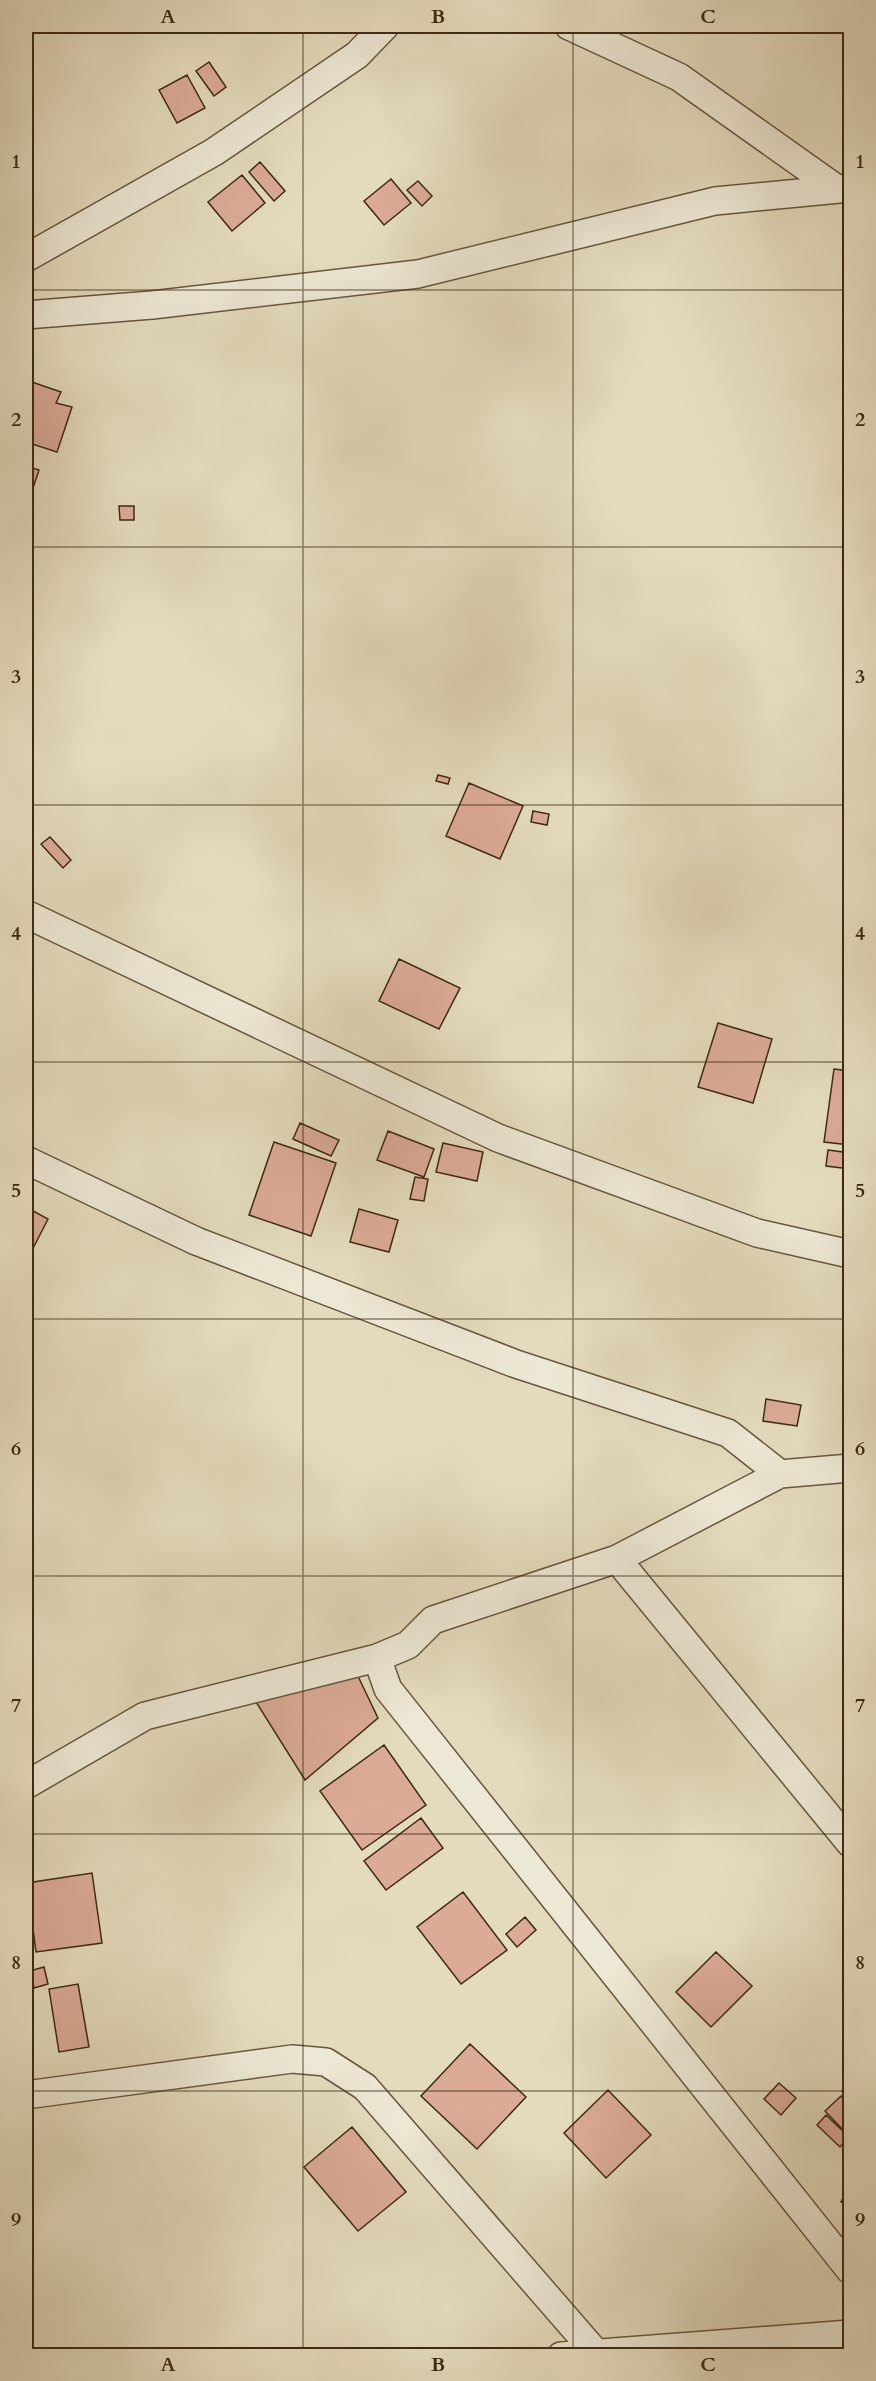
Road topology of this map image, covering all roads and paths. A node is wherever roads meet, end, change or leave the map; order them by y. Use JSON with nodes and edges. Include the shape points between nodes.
{"nodes":[{"id":1,"x":385,"y":26,"type":"edge"},
{"id":2,"x":570,"y":26,"type":"edge"},
{"id":3,"x":844,"y":189,"type":"edge"},
{"id":4,"x":26,"y":258,"type":"edge"},
{"id":5,"x":26,"y":315,"type":"edge"},
{"id":6,"x":26,"y":914,"type":"edge"},
{"id":7,"x":26,"y":1160,"type":"edge"},
{"id":8,"x":850,"y":1254,"type":"edge"},
{"id":9,"x":850,"y":1468,"type":"edge"},
{"id":10,"x":780,"y":1474,"type":"junction"},
{"id":11,"x":617,"y":1559,"type":"junction"},
{"id":12,"x":376,"y":1658,"type":"junction"},
{"id":13,"x":26,"y":1785,"type":"edge"},
{"id":14,"x":850,"y":1843,"type":"edge"},
{"id":15,"x":26,"y":2095,"type":"edge"},
{"id":16,"x":850,"y":2270,"type":"edge"},
{"id":17,"x":850,"y":2334,"type":"edge"},
{"id":18,"x":596,"y":2353,"type":"junction"},
{"id":19,"x":561,"y":2355,"type":"edge"}],
"edges":[{"from":1,"to":4,"type":"street","via":[[357,55],[214,152]]},
{"from":2,"to":3,"type":"street","via":[[679,77]]},
{"from":3,"to":5,"type":"street","via":[[715,201],[418,274],[152,305]]},
{"from":6,"to":8,"type":"street","via":[[498,1138],[757,1233]]},
{"from":7,"to":10,"type":"street","via":[[196,1241],[516,1364],[728,1433]]},
{"from":9,"to":10,"type":"street"},
{"from":10,"to":11,"type":"street"},
{"from":11,"to":12,"type":"street","via":[[433,1620],[408,1645]]},
{"from":11,"to":14,"type":"street"},
{"from":12,"to":13,"type":"street","via":[[145,1716]]},
{"from":12,"to":16,"type":"street","via":[[388,1689]]},
{"from":15,"to":18,"type":"street","via":[[292,2059],[326,2062],[365,2087]]},
{"from":17,"to":18,"type":"street"},
{"from":18,"to":19,"type":"street"}]}
